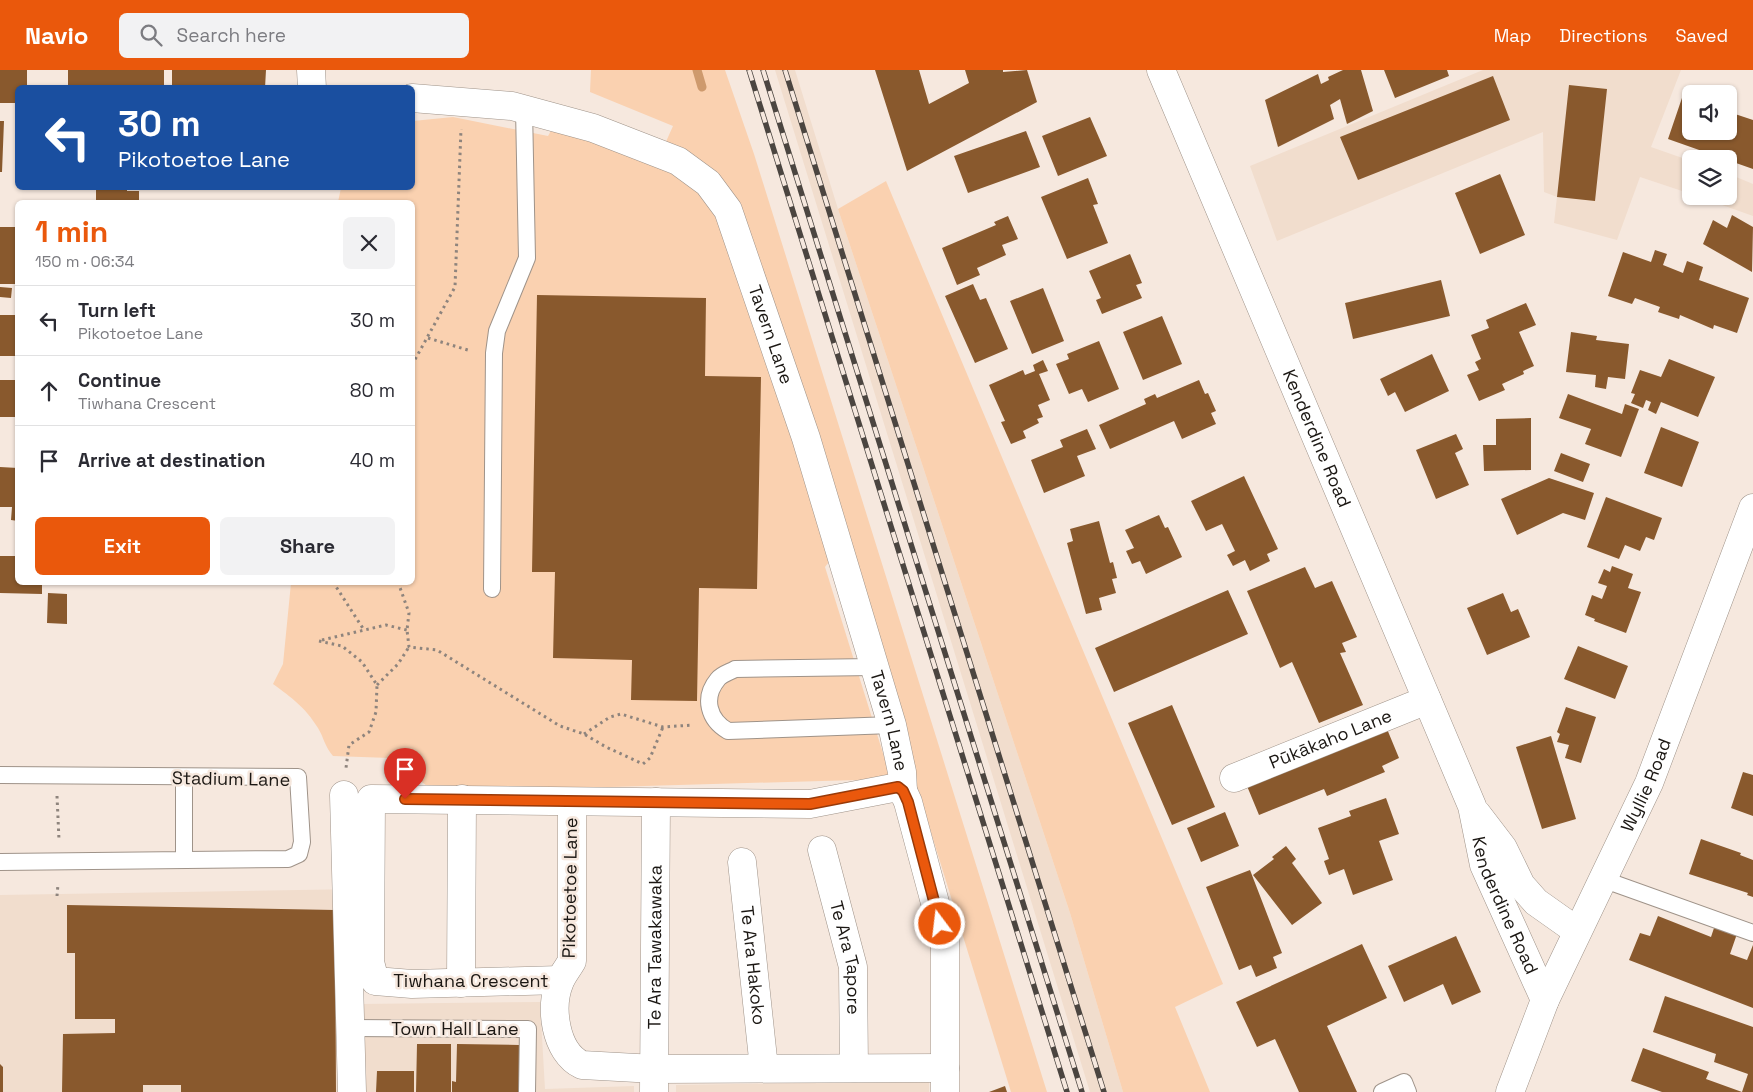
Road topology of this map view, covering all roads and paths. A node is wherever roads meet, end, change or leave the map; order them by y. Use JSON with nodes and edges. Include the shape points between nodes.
{"nodes":[{"id":1,"x":311,"y":70,"type":"edge"},
{"id":2,"x":1161,"y":70,"type":"edge"},
{"id":3,"x":312,"y":85,"type":"edge"},
{"id":4,"x":415,"y":98,"type":"edge"},
{"id":5,"x":462,"y":101,"type":"junction"},
{"id":6,"x":524,"y":109,"type":"junction"},
{"id":7,"x":428,"y":338,"type":"junction"},
{"id":8,"x":465,"y":349,"type":"dead end"},
{"id":9,"x":415,"y":361,"type":"edge"},
{"id":10,"x":1753,"y":508,"type":"edge"},
{"id":11,"x":335,"y":585,"type":"edge"},
{"id":12,"x":399,"y":585,"type":"edge"},
{"id":13,"x":492,"y":589,"type":"dead end"},
{"id":14,"x":364,"y":630,"type":"junction"},
{"id":15,"x":407,"y":630,"type":"junction"},
{"id":16,"x":409,"y":647,"type":"junction"},
{"id":17,"x":874,"y":667,"type":"junction"},
{"id":18,"x":376,"y":685,"type":"junction"},
{"id":19,"x":1427,"y":700,"type":"junction"},
{"id":20,"x":716,"y":724,"type":"junction"},
{"id":21,"x":892,"y":725,"type":"junction"},
{"id":22,"x":663,"y":727,"type":"junction"},
{"id":23,"x":584,"y":734,"type":"junction"},
{"id":24,"x":0,"y":775,"type":"edge"},
{"id":25,"x":57,"y":776,"type":"junction"},
{"id":26,"x":184,"y":778,"type":"junction"},
{"id":27,"x":1234,"y":778,"type":"dead end"},
{"id":28,"x":903,"y":791,"type":"junction"},
{"id":29,"x":344,"y":794,"type":"joint"},
{"id":30,"x":462,"y":799,"type":"junction"},
{"id":31,"x":572,"y":802,"type":"junction"},
{"id":32,"x":656,"y":802,"type":"junction"},
{"id":33,"x":1472,"y":806,"type":"junction"},
{"id":34,"x":822,"y":850,"type":"dead end"},
{"id":35,"x":184,"y":860,"type":"junction"},
{"id":36,"x":59,"y":861,"type":"junction"},
{"id":37,"x":0,"y":862,"type":"edge"},
{"id":38,"x":742,"y":862,"type":"dead end"},
{"id":39,"x":1602,"y":880,"type":"junction"},
{"id":40,"x":57,"y":896,"type":"dead end"},
{"id":41,"x":1577,"y":931,"type":"junction"},
{"id":42,"x":1753,"y":933,"type":"edge"},
{"id":43,"x":560,"y":980,"type":"junction"},
{"id":44,"x":461,"y":983,"type":"junction"},
{"id":45,"x":1545,"y":1000,"type":"junction"},
{"id":46,"x":349,"y":1028,"type":"junction"},
{"id":47,"x":1524,"y":1055,"type":"junction"},
{"id":48,"x":764,"y":1068,"type":"junction"},
{"id":49,"x":854,"y":1068,"type":"junction"},
{"id":50,"x":654,"y":1080,"type":"edge"},
{"id":51,"x":945,"y":1080,"type":"edge"},
{"id":52,"x":352,"y":1092,"type":"edge"},
{"id":53,"x":527,"y":1092,"type":"edge"},
{"id":54,"x":1382,"y":1092,"type":"edge"},
{"id":55,"x":1408,"y":1092,"type":"edge"},
{"id":56,"x":1492,"y":1092,"type":"edge"},
{"id":57,"x":1510,"y":1092,"type":"edge"}],
"edges":[{"from":1,"to":3,"type":"street"},
{"from":2,"to":19,"type":"street","name":"Kenderdine Road"},
{"from":4,"to":5,"type":"street","name":"Tavern Lane"},
{"from":5,"to":6,"type":"street","name":"Tavern Lane"},
{"from":5,"to":7,"type":"path","via":[[455,287]]},
{"from":6,"to":13,"type":"lane","via":[[527,258],[498,331],[494,354]]},
{"from":6,"to":17,"type":"street","name":"Tavern Lane","via":[[593,128],[678,161],[708,183],[728,210],[806,438]]},
{"from":7,"to":8,"type":"path"},
{"from":7,"to":9,"type":"path"},
{"from":10,"to":39,"type":"street","name":"Wyllie Road","via":[[1649,783]]},
{"from":11,"to":14,"type":"path"},
{"from":12,"to":15,"type":"path","via":[[409,613]]},
{"from":14,"to":15,"type":"path","via":[[386,625]]},
{"from":14,"to":18,"type":"path","via":[[319,641],[342,646],[362,662]]},
{"from":15,"to":16,"type":"path"},
{"from":16,"to":18,"type":"path","via":[[398,664]]},
{"from":16,"to":23,"type":"path","via":[[437,650],[560,726]]},
{"from":17,"to":20,"type":"lane","via":[[735,670],[719,677],[710,692],[709,708]]},
{"from":17,"to":21,"type":"street","name":"Tavern Lane"},
{"from":18,"to":29,"type":"path","via":[[376,712],[369,732],[349,745]]},
{"from":19,"to":27,"type":"street","name":"Pūkākaho Lane"},
{"from":19,"to":33,"type":"street","name":"Kenderdine Road"},
{"from":20,"to":21,"type":"lane","via":[[728,732]]},
{"from":20,"to":22,"type":"path"},
{"from":21,"to":28,"type":"street","name":"Tavern Lane"},
{"from":22,"to":23,"type":"path","via":[[620,714]]},
{"from":22,"to":23,"type":"path","via":[[650,758],[643,764]]},
{"from":24,"to":25,"type":"lane","name":"Stadium Lane"},
{"from":25,"to":26,"type":"lane","name":"Stadium Lane"},
{"from":25,"to":36,"type":"path"},
{"from":26,"to":35,"type":"lane"},
{"from":26,"to":35,"type":"lane","name":"Stadium Lane","via":[[298,777],[302,842],[299,854],[288,859]]},
{"from":28,"to":32,"type":"street","name":"Pikotoetoe Lane","via":[[898,787],[810,804]]},
{"from":28,"to":51,"type":"street","name":"Pikotoetoe Lane","via":[[945,940]]},
{"from":29,"to":46,"type":"street"},
{"from":30,"to":31,"type":"street","name":"Tiwhana Crescent"},
{"from":30,"to":44,"type":"street"},
{"from":30,"to":44,"type":"street","name":"Tiwhana Crescent","via":[[371,799],[370,962],[376,981]]},
{"from":31,"to":32,"type":"street","name":"Pikotoetoe Lane"},
{"from":31,"to":43,"type":"street","name":"Pikotoetoe Lane","via":[[572,961]]},
{"from":32,"to":50,"type":"street","name":"Te Ara Tawakawaka"},
{"from":33,"to":41,"type":"street","name":"Kenderdine Road","via":[[1536,902]]},
{"from":33,"to":45,"type":"street","name":"Kenderdine Road","via":[[1484,865]]},
{"from":34,"to":49,"type":"street","name":"Te Ara Tapore","via":[[853,967]]},
{"from":35,"to":36,"type":"lane","name":"Stadium Lane"},
{"from":36,"to":37,"type":"lane","name":"Stadium Lane"},
{"from":36,"to":40,"type":"path"},
{"from":38,"to":48,"type":"street","name":"Te Ara Hakoko"},
{"from":39,"to":41,"type":"street","name":"Wyllie Road"},
{"from":39,"to":42,"type":"lane"},
{"from":41,"to":45,"type":"street","name":"Wyllie Road"},
{"from":43,"to":44,"type":"street","name":"Tiwhana Crescent"},
{"from":43,"to":50,"type":"street","name":"Pikotoetoe Lane","via":[[555,1019],[563,1050],[582,1065]]},
{"from":45,"to":47,"type":"street","name":"Wyllie Road"},
{"from":46,"to":52,"type":"street"},
{"from":46,"to":53,"type":"lane","name":"Town Hall Lane","via":[[528,1029]]},
{"from":47,"to":56,"type":"street","name":"Wyllie Road"},
{"from":47,"to":57,"type":"street","name":"Wyllie Road"},
{"from":48,"to":49,"type":"street","name":"Pikotoetoe Lane"},
{"from":48,"to":50,"type":"street","name":"Pikotoetoe Lane"},
{"from":49,"to":51,"type":"street","name":"Pikotoetoe Lane"},
{"from":54,"to":55,"type":"lane","via":[[1404,1082]]}]}
